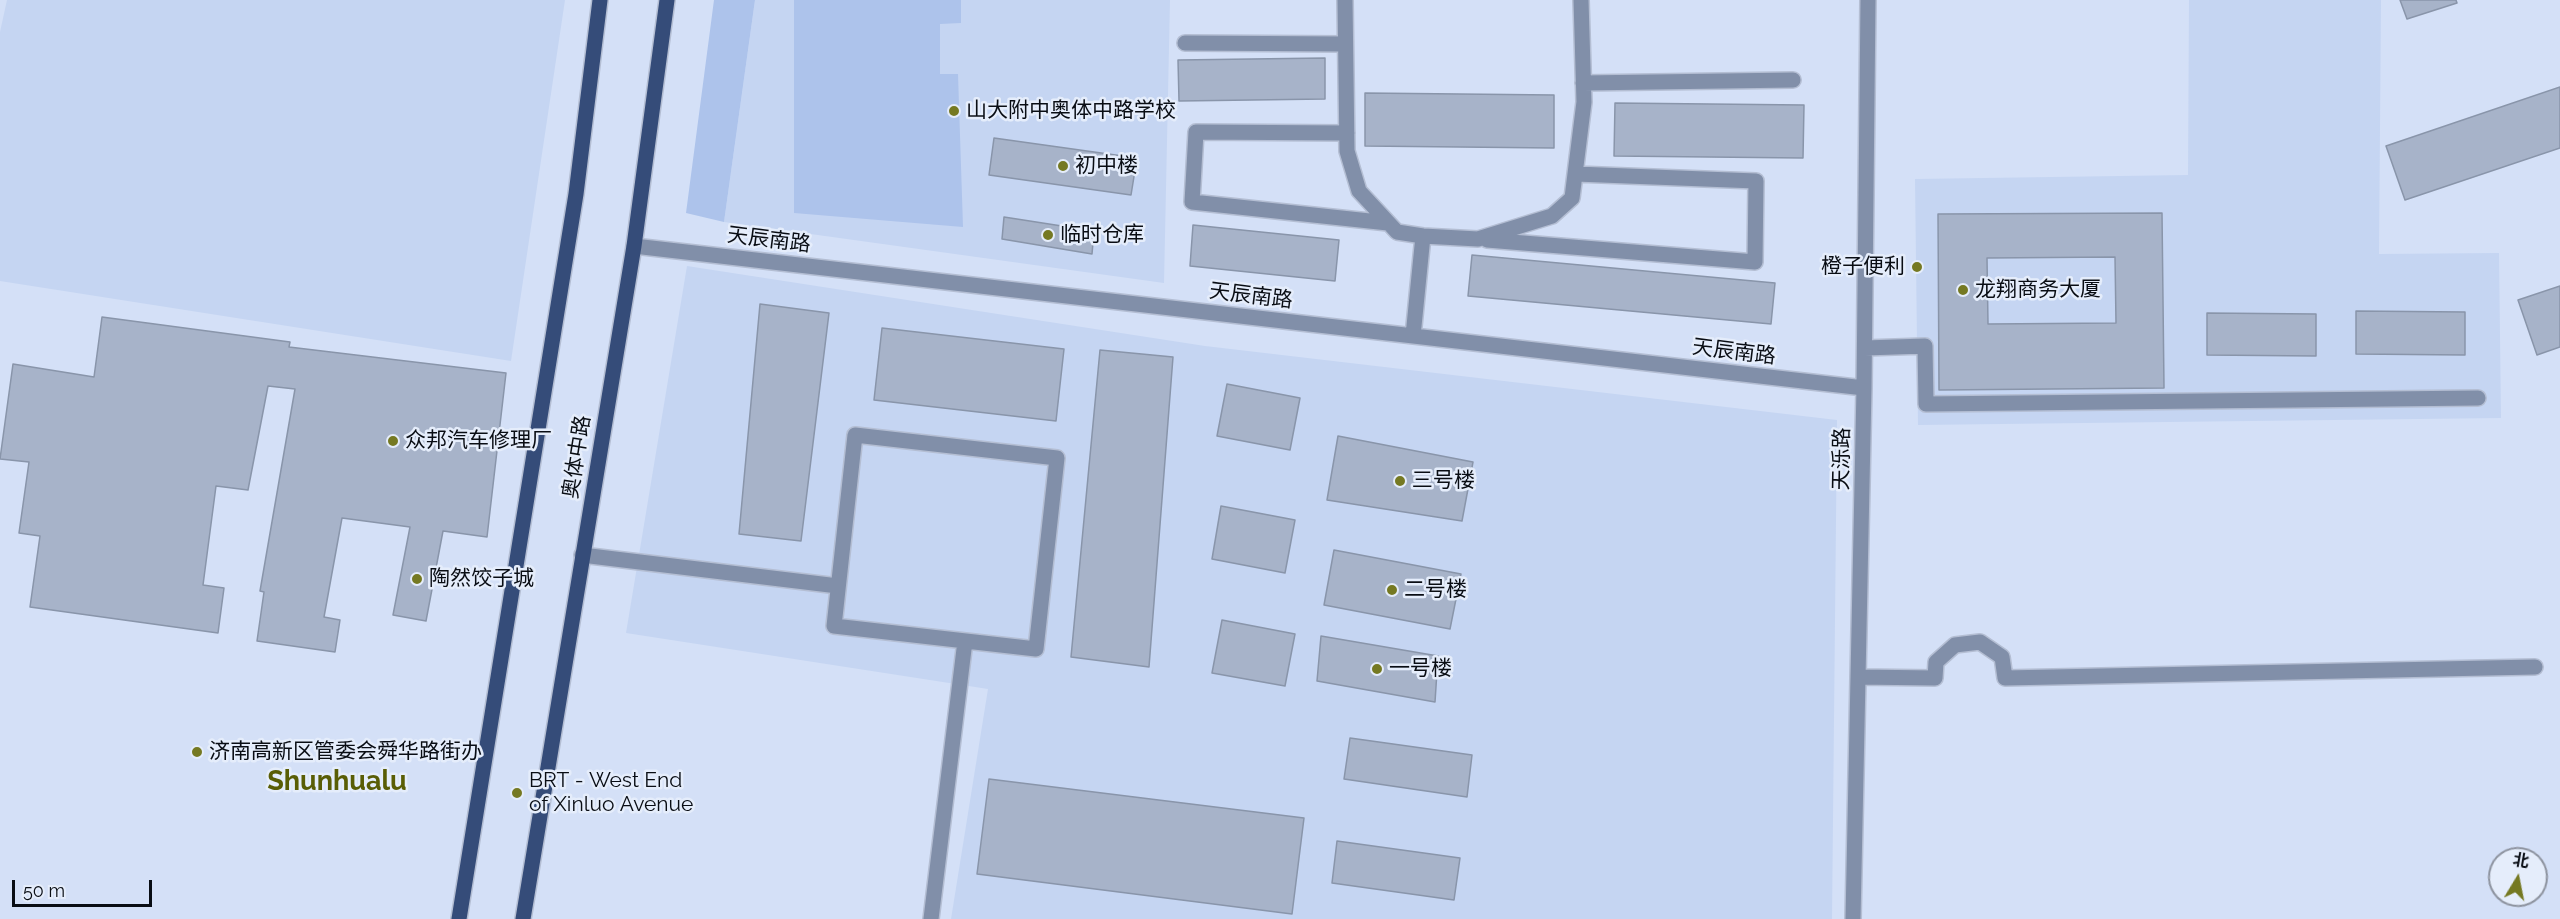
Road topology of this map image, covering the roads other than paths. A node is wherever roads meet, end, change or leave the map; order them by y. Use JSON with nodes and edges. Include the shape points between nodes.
{"nodes":[{"id":1,"x":600,"y":0,"type":"edge"},
{"id":2,"x":667,"y":0,"type":"edge"},
{"id":3,"x":1345,"y":0,"type":"edge"},
{"id":4,"x":1581,"y":0,"type":"edge"},
{"id":5,"x":1868,"y":0,"type":"edge"},
{"id":6,"x":1185,"y":43,"type":"dead end"},
{"id":7,"x":1345,"y":44,"type":"junction"},
{"id":8,"x":1793,"y":80,"type":"dead end"},
{"id":9,"x":1583,"y":83,"type":"junction"},
{"id":10,"x":1347,"y":133,"type":"junction"},
{"id":11,"x":1576,"y":174,"type":"junction"},
{"id":12,"x":1388,"y":223,"type":"junction"},
{"id":13,"x":1423,"y":236,"type":"junction"},
{"id":14,"x":1478,"y":239,"type":"junction"},
{"id":15,"x":634,"y":246,"type":"junction"},
{"id":16,"x":1413,"y":336,"type":"junction"},
{"id":17,"x":1865,"y":348,"type":"junction"},
{"id":18,"x":1864,"y":388,"type":"junction"},
{"id":19,"x":2478,"y":398,"type":"dead end"},
{"id":20,"x":582,"y":555,"type":"junction"},
{"id":21,"x":838,"y":586,"type":"junction"},
{"id":22,"x":965,"y":641,"type":"junction"},
{"id":23,"x":2535,"y":667,"type":"dead end"},
{"id":24,"x":1858,"y":677,"type":"junction"},
{"id":25,"x":459,"y":919,"type":"edge"},
{"id":26,"x":523,"y":919,"type":"edge"},
{"id":27,"x":931,"y":919,"type":"edge"},
{"id":28,"x":1853,"y":919,"type":"edge"}],
"edges":[{"from":1,"to":25,"type":"main road","name":"奥体中路","via":[[576,194]]},
{"from":2,"to":15,"type":"main road","name":"奥体中路"},
{"from":3,"to":7,"type":"street"},
{"from":4,"to":9,"type":"street"},
{"from":5,"to":17,"type":"street","name":"天泺路"},
{"from":6,"to":7,"type":"street"},
{"from":7,"to":10,"type":"street"},
{"from":8,"to":9,"type":"street"},
{"from":9,"to":11,"type":"street"},
{"from":10,"to":12,"type":"street","via":[[1347,151],[1359,191]]},
{"from":10,"to":12,"type":"street","via":[[1196,132],[1192,202]]},
{"from":11,"to":14,"type":"street","via":[[1572,198],[1552,216]]},
{"from":11,"to":14,"type":"street","via":[[1756,181],[1755,262]]},
{"from":12,"to":13,"type":"street","via":[[1396,232]]},
{"from":13,"to":14,"type":"street"},
{"from":13,"to":16,"type":"street"},
{"from":15,"to":16,"type":"street","name":"天辰南路"},
{"from":15,"to":20,"type":"main road","name":"奥体中路"},
{"from":16,"to":18,"type":"street","name":"天辰南路"},
{"from":17,"to":18,"type":"street","name":"天泺路"},
{"from":17,"to":19,"type":"street","via":[[1925,346],[1926,404]]},
{"from":18,"to":24,"type":"street","name":"天泺路"},
{"from":20,"to":21,"type":"street"},
{"from":20,"to":26,"type":"main road","name":"奥体中路"},
{"from":21,"to":22,"type":"street","via":[[834,626]]},
{"from":21,"to":22,"type":"street","via":[[855,435],[1057,458],[1036,649]]},
{"from":22,"to":27,"type":"street"},
{"from":23,"to":24,"type":"street","via":[[2005,678],[2002,657],[1980,642],[1955,645],[1936,662],[1935,678]]},
{"from":24,"to":28,"type":"street","name":"天泺路"}]}
